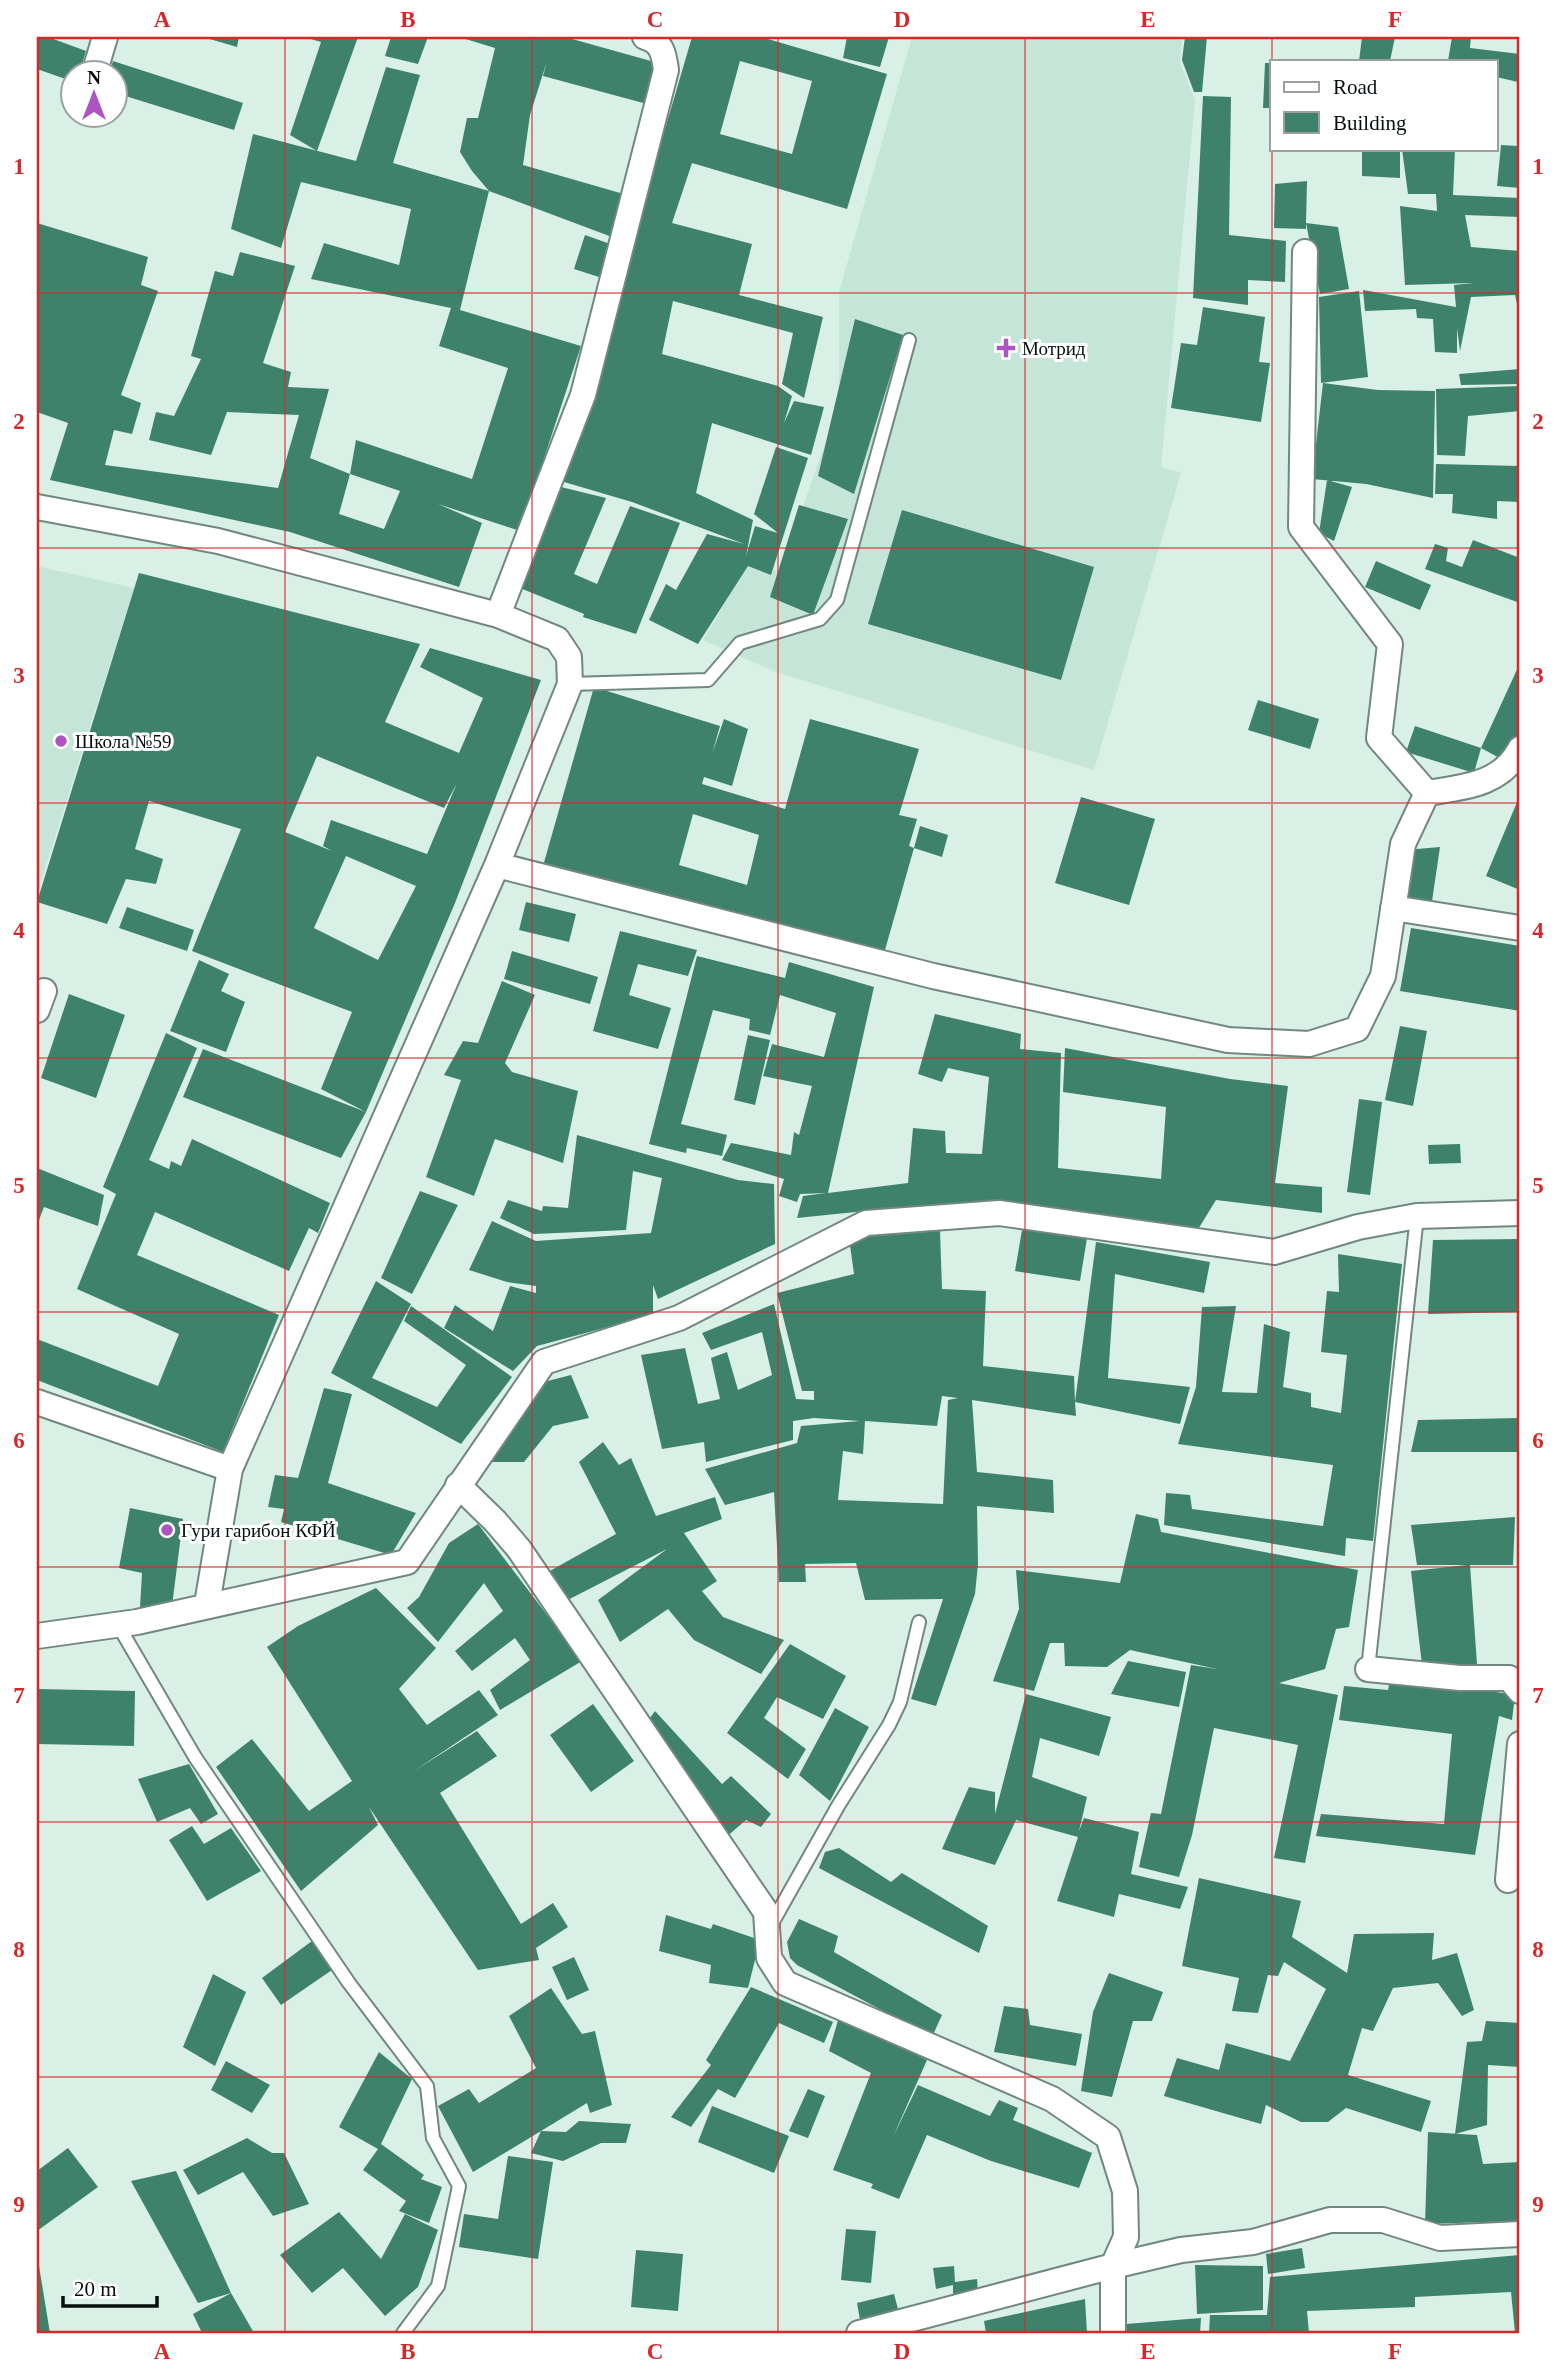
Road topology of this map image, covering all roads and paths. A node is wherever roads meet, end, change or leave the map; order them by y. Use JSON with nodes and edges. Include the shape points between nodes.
{"nodes":[{"id":1,"x":105,"y":37,"type":"edge"},
{"id":2,"x":645,"y":37,"type":"edge"},
{"id":3,"x":98,"y":60,"type":"edge"},
{"id":4,"x":1305,"y":252,"type":"dead end"},
{"id":5,"x":909,"y":340,"type":"dead end"},
{"id":6,"x":37,"y":507,"type":"edge"},
{"id":7,"x":498,"y":615,"type":"junction"},
{"id":8,"x":570,"y":684,"type":"junction"},
{"id":9,"x":1520,"y":748,"type":"edge"},
{"id":10,"x":1427,"y":793,"type":"junction"},
{"id":11,"x":497,"y":865,"type":"junction"},
{"id":12,"x":1394,"y":908,"type":"junction"},
{"id":13,"x":1520,"y":928,"type":"edge"},
{"id":14,"x":1520,"y":1213,"type":"edge"},
{"id":15,"x":1418,"y":1216,"type":"junction"},
{"id":16,"x":37,"y":1402,"type":"edge"},
{"id":17,"x":230,"y":1469,"type":"junction"},
{"id":18,"x":458,"y":1485,"type":"junction"},
{"id":19,"x":206,"y":1604,"type":"junction"},
{"id":20,"x":919,"y":1622,"type":"dead end"},
{"id":21,"x":118,"y":1625,"type":"junction"},
{"id":22,"x":37,"y":1636,"type":"edge"},
{"id":23,"x":1368,"y":1669,"type":"joint"},
{"id":24,"x":1520,"y":1691,"type":"edge"},
{"id":25,"x":1520,"y":1744,"type":"edge"},
{"id":26,"x":1507,"y":1880,"type":"dead end"},
{"id":27,"x":768,"y":1931,"type":"junction"},
{"id":28,"x":1520,"y":2234,"type":"edge"},
{"id":29,"x":1113,"y":2266,"type":"junction"},
{"id":30,"x":403,"y":2333,"type":"edge"},
{"id":31,"x":859,"y":2333,"type":"edge"},
{"id":32,"x":1113,"y":2333,"type":"edge"}],
"edges":[{"from":1,"to":3,"type":"street"},
{"from":2,"to":7,"type":"street","via":[[664,52],[663,83],[583,395]]},
{"from":4,"to":10,"type":"street","via":[[1301,527],[1390,644],[1379,738]]},
{"from":5,"to":8,"type":"lane","via":[[837,600],[820,619],[740,643],[708,680]]},
{"from":6,"to":7,"type":"street","via":[[218,541]]},
{"from":7,"to":8,"type":"street","via":[[557,639],[569,657]]},
{"from":8,"to":11,"type":"street"},
{"from":9,"to":10,"type":"street","via":[[1511,766],[1480,785]]},
{"from":10,"to":12,"type":"street","via":[[1403,844]]},
{"from":11,"to":12,"type":"street","via":[[946,979],[1228,1040],[1309,1044],[1357,1029],[1383,976]]},
{"from":11,"to":17,"type":"street"},
{"from":12,"to":13,"type":"street"},
{"from":14,"to":15,"type":"street"},
{"from":15,"to":18,"type":"street","via":[[1358,1227],[1274,1252],[999,1213],[866,1223],[679,1318],[544,1362]]},
{"from":15,"to":23,"type":"lane"},
{"from":16,"to":17,"type":"street"},
{"from":17,"to":19,"type":"street"},
{"from":18,"to":19,"type":"street","via":[[407,1562]]},
{"from":18,"to":27,"type":"street","via":[[519,1549],[766,1912]]},
{"from":19,"to":21,"type":"street"},
{"from":20,"to":27,"type":"lane","via":[[900,1702],[889,1725]]},
{"from":21,"to":22,"type":"street"},
{"from":21,"to":30,"type":"lane","via":[[195,1757],[349,1983],[427,2086],[433,2138],[459,2186],[438,2286]]},
{"from":23,"to":24,"type":"street","via":[[1509,1678]]},
{"from":25,"to":26,"type":"street"},
{"from":27,"to":29,"type":"street","via":[[769,1958],[785,1983],[1052,2099],[1108,2137],[1125,2191],[1126,2237]]},
{"from":28,"to":29,"type":"street","via":[[1440,2238],[1383,2220],[1330,2220],[1253,2242],[1181,2250]]},
{"from":29,"to":31,"type":"street"},
{"from":29,"to":32,"type":"street"}]}
